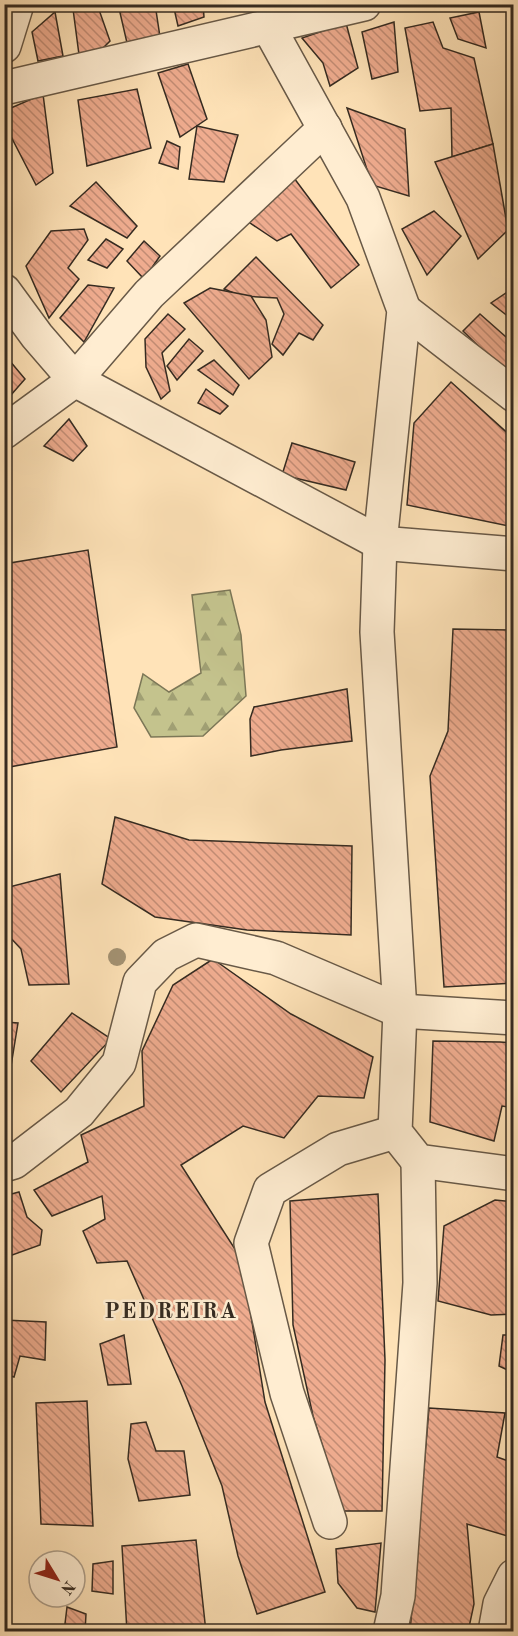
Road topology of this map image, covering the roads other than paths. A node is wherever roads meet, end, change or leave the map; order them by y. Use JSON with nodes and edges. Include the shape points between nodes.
{"nodes":[{"id":1,"x":17,"y":4,"type":"edge"},
{"id":2,"x":364,"y":4,"type":"edge"},
{"id":3,"x":251,"y":21,"type":"edge"},
{"id":4,"x":4,"y":46,"type":"edge"},
{"id":5,"x":4,"y":88,"type":"edge"},
{"id":6,"x":325,"y":128,"type":"junction"},
{"id":7,"x":4,"y":291,"type":"edge"},
{"id":8,"x":404,"y":310,"type":"junction"},
{"id":9,"x":75,"y":380,"type":"junction"},
{"id":10,"x":513,"y":395,"type":"edge"},
{"id":11,"x":4,"y":432,"type":"edge"},
{"id":12,"x":380,"y":543,"type":"junction"},
{"id":13,"x":513,"y":554,"type":"edge"},
{"id":14,"x":400,"y":1011,"type":"junction"},
{"id":15,"x":513,"y":1018,"type":"edge"},
{"id":16,"x":395,"y":1132,"type":"junction"},
{"id":17,"x":418,"y":1161,"type":"junction"},
{"id":18,"x":4,"y":1165,"type":"edge"},
{"id":19,"x":513,"y":1174,"type":"edge"},
{"id":20,"x":330,"y":1522,"type":"dead end"},
{"id":21,"x":513,"y":1576,"type":"edge"},
{"id":22,"x":390,"y":1632,"type":"edge"},
{"id":23,"x":495,"y":1632,"type":"edge"}],
"edges":[{"from":1,"to":4,"type":"street"},
{"from":2,"to":3,"type":"street"},
{"from":3,"to":5,"type":"street"},
{"from":3,"to":6,"type":"street"},
{"from":6,"to":8,"type":"street","via":[[363,198]]},
{"from":6,"to":9,"type":"street","via":[[149,294]]},
{"from":7,"to":9,"type":"street"},
{"from":8,"to":10,"type":"street"},
{"from":8,"to":12,"type":"street"},
{"from":9,"to":11,"type":"street"},
{"from":9,"to":12,"type":"street"},
{"from":12,"to":13,"type":"street"},
{"from":12,"to":14,"type":"street","via":[[377,632]]},
{"from":14,"to":15,"type":"street"},
{"from":14,"to":16,"type":"street"},
{"from":14,"to":18,"type":"street","via":[[276,958],[196,940],[165,955],[140,982],[119,1063],[79,1112],[14,1162]]},
{"from":16,"to":17,"type":"street"},
{"from":16,"to":20,"type":"street","via":[[338,1149],[270,1190],[251,1243],[286,1393]]},
{"from":17,"to":19,"type":"street"},
{"from":17,"to":22,"type":"street","via":[[420,1283],[398,1596]]},
{"from":21,"to":23,"type":"street","via":[[500,1604]]}]}
